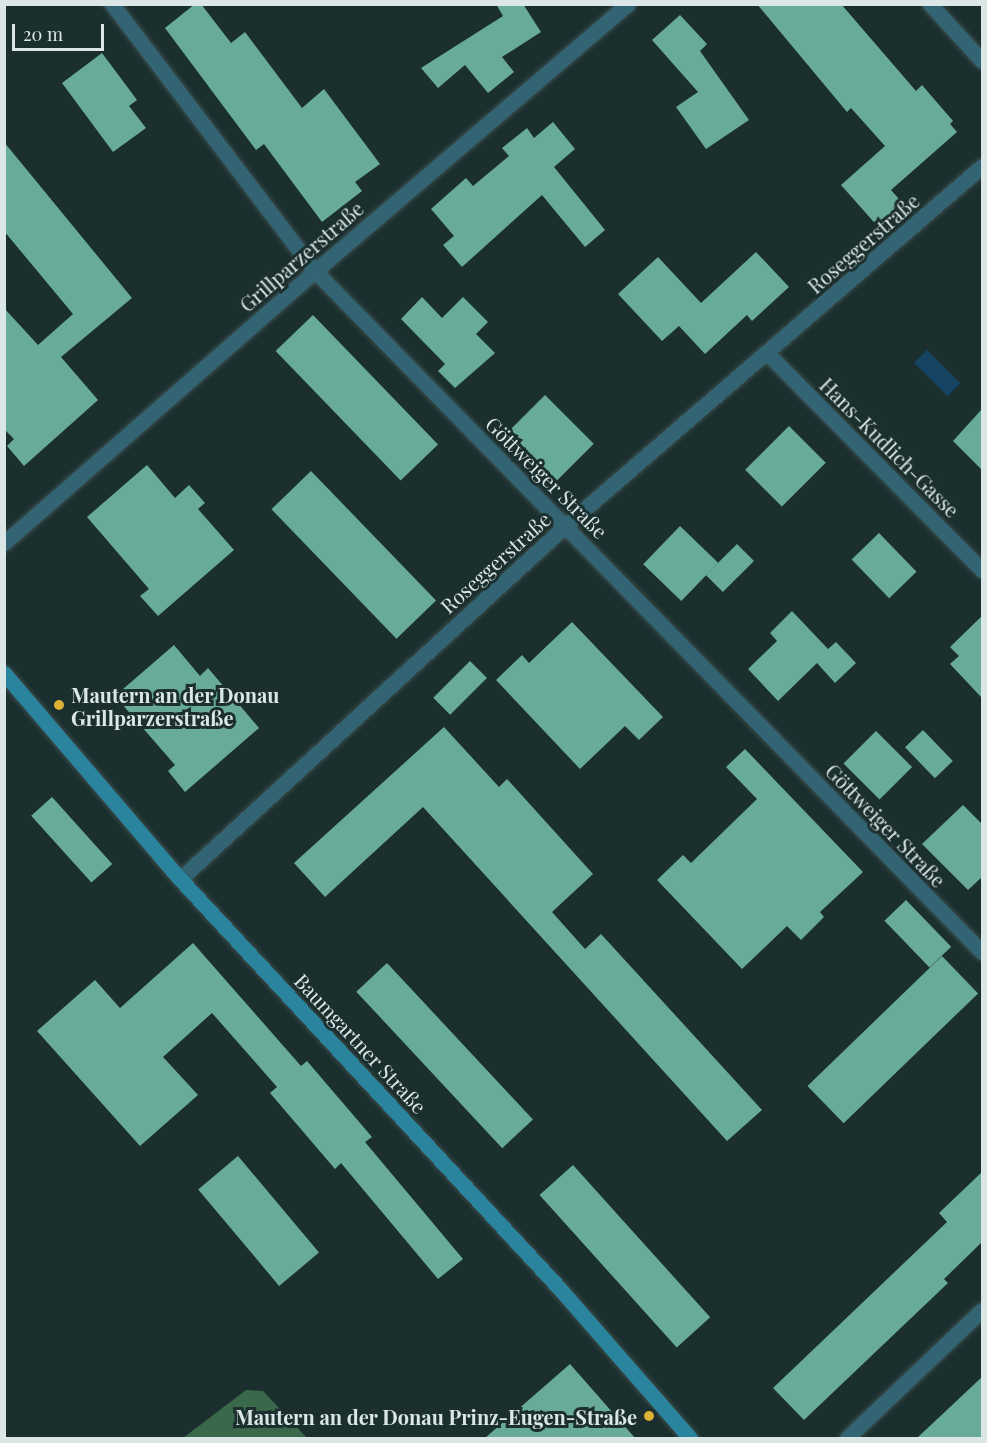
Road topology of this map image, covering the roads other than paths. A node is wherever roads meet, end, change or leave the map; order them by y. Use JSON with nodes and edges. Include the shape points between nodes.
{"nodes":[{"id":1,"x":112,"y":4,"type":"edge"},
{"id":2,"x":628,"y":4,"type":"edge"},
{"id":3,"x":930,"y":4,"type":"edge"},
{"id":4,"x":982,"y":61,"type":"edge"},
{"id":5,"x":982,"y":166,"type":"edge"},
{"id":6,"x":315,"y":270,"type":"junction"},
{"id":7,"x":768,"y":354,"type":"junction"},
{"id":8,"x":566,"y":525,"type":"junction"},
{"id":9,"x":4,"y":543,"type":"edge"},
{"id":10,"x":982,"y":570,"type":"edge"},
{"id":11,"x":4,"y":673,"type":"edge"},
{"id":12,"x":180,"y":879,"type":"junction"},
{"id":13,"x":982,"y":952,"type":"edge"},
{"id":14,"x":982,"y":1310,"type":"edge"},
{"id":15,"x":690,"y":1438,"type":"edge"},
{"id":16,"x":847,"y":1438,"type":"edge"}],
"edges":[{"from":1,"to":6,"type":"street","name":"Göttweiger Straße"},
{"from":2,"to":6,"type":"street","name":"Grillparzerstraße"},
{"from":3,"to":4,"type":"street"},
{"from":5,"to":7,"type":"street","name":"Roseggerstraße"},
{"from":6,"to":8,"type":"street","name":"Göttweiger Straße"},
{"from":6,"to":9,"type":"street","name":"Grillparzerstraße"},
{"from":7,"to":8,"type":"street","name":"Roseggerstraße"},
{"from":7,"to":10,"type":"street","name":"Hans-Kudlich-Gasse"},
{"from":8,"to":12,"type":"street","name":"Roseggerstraße"},
{"from":8,"to":13,"type":"street","name":"Göttweiger Straße"},
{"from":11,"to":12,"type":"street","name":"Baumgartner Straße"},
{"from":12,"to":15,"type":"street","name":"Baumgartner Straße","via":[[560,1289]]},
{"from":14,"to":16,"type":"street"}]}
